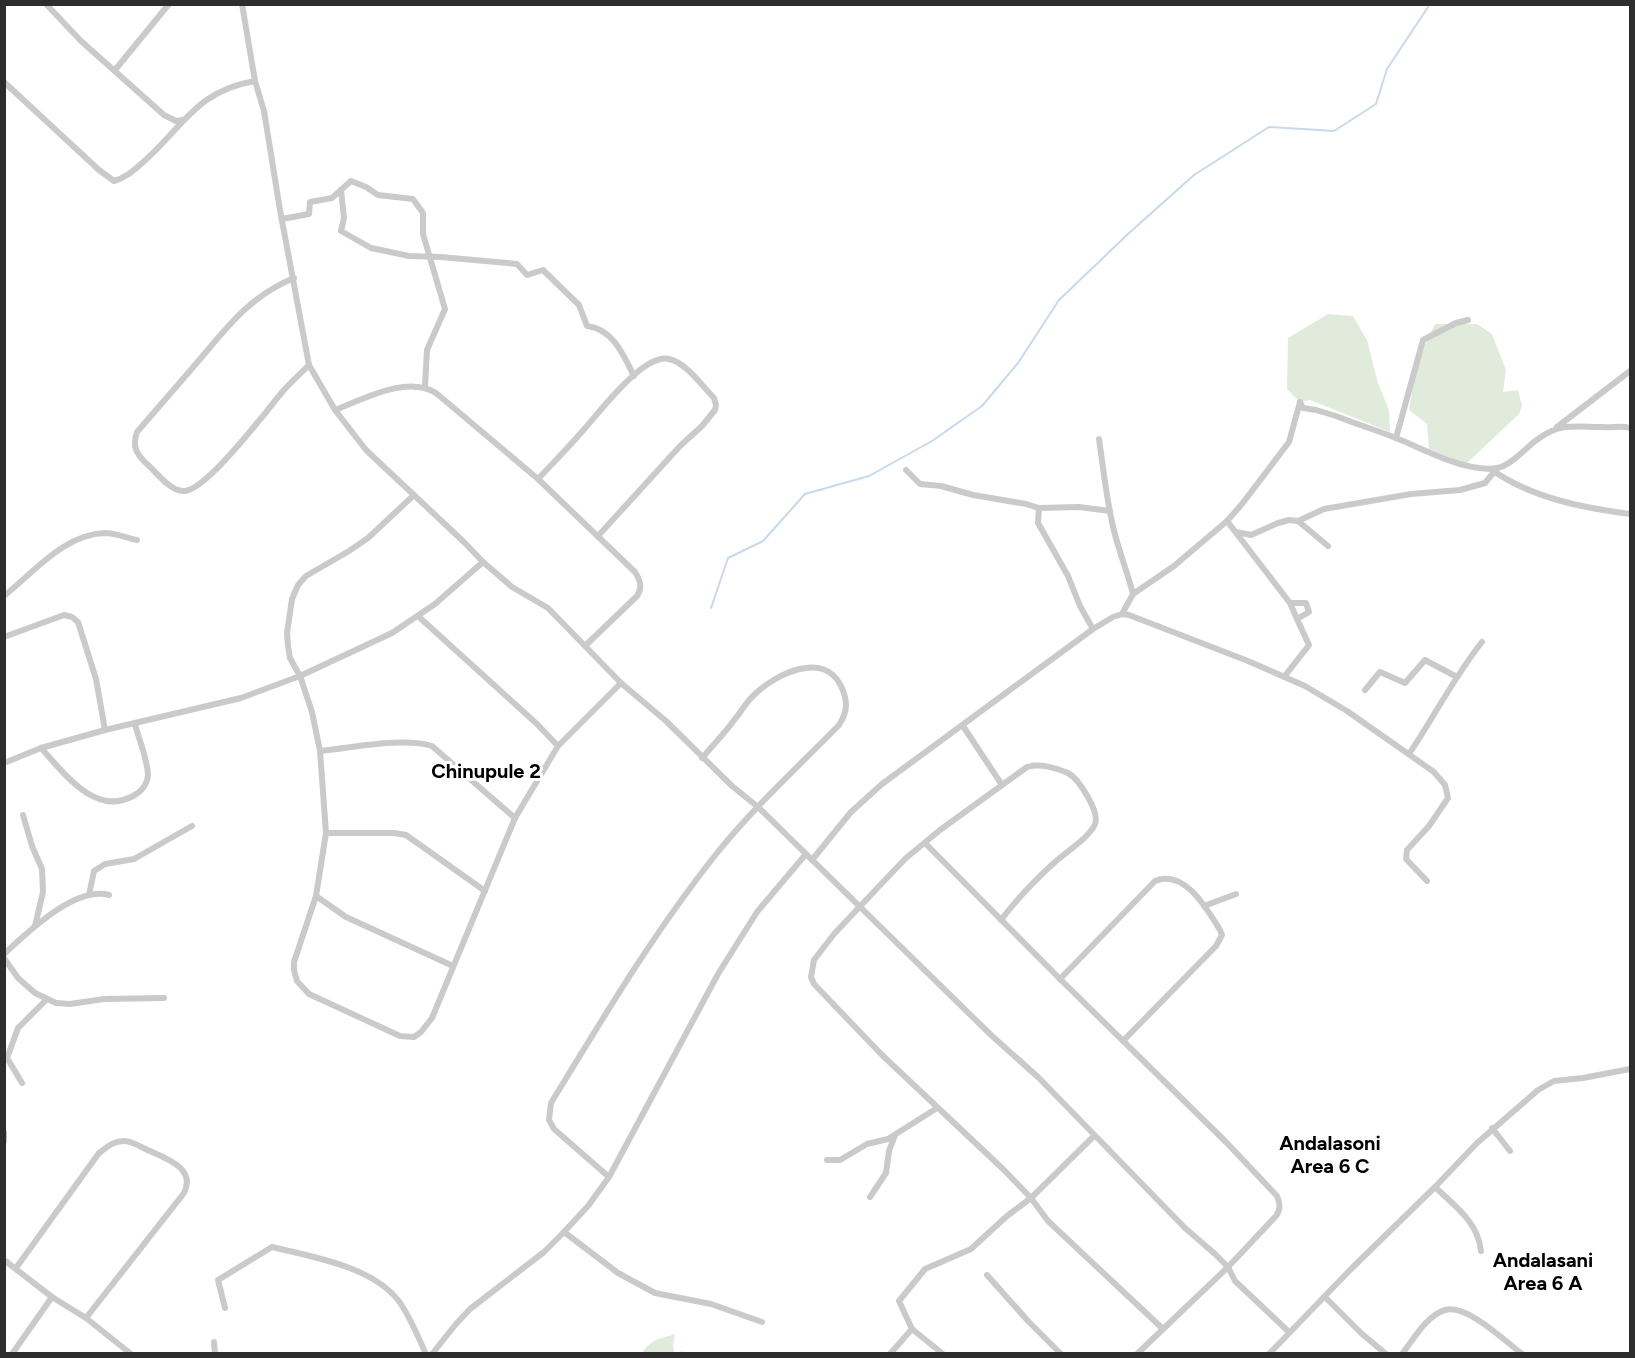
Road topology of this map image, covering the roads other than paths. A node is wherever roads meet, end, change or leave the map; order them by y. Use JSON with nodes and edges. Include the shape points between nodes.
{"nodes":[{"id":1,"x":46,"y":4,"type":"edge"},
{"id":2,"x":169,"y":4,"type":"edge"},
{"id":3,"x":242,"y":4,"type":"edge"},
{"id":4,"x":115,"y":70,"type":"junction"},
{"id":5,"x":255,"y":81,"type":"junction"},
{"id":6,"x":4,"y":82,"type":"edge"},
{"id":7,"x":183,"y":120,"type":"junction"},
{"id":8,"x":342,"y":190,"type":"junction"},
{"id":9,"x":282,"y":219,"type":"junction"},
{"id":10,"x":430,"y":256,"type":"junction"},
{"id":11,"x":294,"y":278,"type":"junction"},
{"id":12,"x":1467,"y":320,"type":"dead end"},
{"id":13,"x":309,"y":365,"type":"junction"},
{"id":14,"x":1630,"y":371,"type":"edge"},
{"id":15,"x":634,"y":376,"type":"junction"},
{"id":16,"x":425,"y":386,"type":"junction"},
{"id":17,"x":335,"y":410,"type":"junction"},
{"id":18,"x":1630,"y":428,"type":"edge"},
{"id":19,"x":1555,"y":429,"type":"junction"},
{"id":20,"x":1099,"y":438,"type":"dead end"},
{"id":21,"x":1396,"y":438,"type":"junction"},
{"id":22,"x":906,"y":470,"type":"dead end"},
{"id":23,"x":1492,"y":470,"type":"junction"},
{"id":24,"x":538,"y":479,"type":"junction"},
{"id":25,"x":414,"y":495,"type":"junction"},
{"id":26,"x":1039,"y":508,"type":"junction"},
{"id":27,"x":1110,"y":511,"type":"junction"},
{"id":28,"x":1630,"y":514,"type":"edge"},
{"id":29,"x":1227,"y":521,"type":"junction"},
{"id":30,"x":1298,"y":521,"type":"junction"},
{"id":31,"x":1236,"y":532,"type":"junction"},
{"id":32,"x":598,"y":536,"type":"junction"},
{"id":33,"x":136,"y":540,"type":"dead end"},
{"id":34,"x":1328,"y":546,"type":"dead end"},
{"id":35,"x":483,"y":562,"type":"junction"},
{"id":36,"x":1133,"y":594,"type":"junction"},
{"id":37,"x":4,"y":596,"type":"edge"},
{"id":38,"x":1290,"y":603,"type":"junction"},
{"id":39,"x":1122,"y":614,"type":"junction"},
{"id":40,"x":418,"y":617,"type":"junction"},
{"id":41,"x":1298,"y":619,"type":"junction"},
{"id":42,"x":1093,"y":629,"type":"junction"},
{"id":43,"x":4,"y":637,"type":"edge"},
{"id":44,"x":1482,"y":642,"type":"dead end"},
{"id":45,"x":586,"y":645,"type":"junction"},
{"id":46,"x":300,"y":676,"type":"junction"},
{"id":47,"x":1284,"y":677,"type":"junction"},
{"id":48,"x":1458,"y":677,"type":"junction"},
{"id":49,"x":621,"y":683,"type":"junction"},
{"id":50,"x":1365,"y":690,"type":"dead end"},
{"id":51,"x":135,"y":724,"type":"junction"},
{"id":52,"x":963,"y":726,"type":"junction"},
{"id":53,"x":105,"y":730,"type":"junction"},
{"id":54,"x":558,"y":746,"type":"junction"},
{"id":55,"x":41,"y":748,"type":"junction"},
{"id":56,"x":320,"y":751,"type":"junction"},
{"id":57,"x":1409,"y":754,"type":"junction"},
{"id":58,"x":702,"y":758,"type":"junction"},
{"id":59,"x":4,"y":763,"type":"edge"},
{"id":60,"x":1002,"y":785,"type":"junction"},
{"id":61,"x":758,"y":807,"type":"junction"},
{"id":62,"x":23,"y":815,"type":"dead end"},
{"id":63,"x":515,"y":818,"type":"junction"},
{"id":64,"x":192,"y":826,"type":"dead end"},
{"id":65,"x":326,"y":833,"type":"junction"},
{"id":66,"x":925,"y":843,"type":"junction"},
{"id":67,"x":806,"y":854,"type":"junction"},
{"id":68,"x":812,"y":860,"type":"junction"},
{"id":69,"x":1427,"y":881,"type":"dead end"},
{"id":70,"x":485,"y":891,"type":"junction"},
{"id":71,"x":1236,"y":894,"type":"dead end"},
{"id":72,"x":89,"y":895,"type":"junction"},
{"id":73,"x":109,"y":896,"type":"dead end"},
{"id":74,"x":316,"y":896,"type":"junction"},
{"id":75,"x":860,"y":906,"type":"junction"},
{"id":76,"x":1204,"y":906,"type":"junction"},
{"id":77,"x":1001,"y":920,"type":"junction"},
{"id":78,"x":34,"y":926,"type":"junction"},
{"id":79,"x":4,"y":956,"type":"edge"},
{"id":80,"x":453,"y":966,"type":"junction"},
{"id":81,"x":1060,"y":979,"type":"junction"},
{"id":82,"x":164,"y":998,"type":"dead end"},
{"id":83,"x":46,"y":999,"type":"junction"},
{"id":84,"x":1124,"y":1041,"type":"junction"},
{"id":85,"x":1630,"y":1069,"type":"edge"},
{"id":86,"x":22,"y":1083,"type":"dead end"},
{"id":87,"x":937,"y":1108,"type":"junction"},
{"id":88,"x":1492,"y":1128,"type":"junction"},
{"id":89,"x":4,"y":1132,"type":"edge"},
{"id":90,"x":896,"y":1134,"type":"junction"},
{"id":91,"x":1094,"y":1136,"type":"junction"},
{"id":92,"x":4,"y":1141,"type":"edge"},
{"id":93,"x":1510,"y":1151,"type":"dead end"},
{"id":94,"x":827,"y":1160,"type":"dead end"},
{"id":95,"x":609,"y":1177,"type":"junction"},
{"id":96,"x":1436,"y":1186,"type":"junction"},
{"id":97,"x":870,"y":1197,"type":"dead end"},
{"id":98,"x":1030,"y":1198,"type":"junction"},
{"id":99,"x":564,"y":1232,"type":"junction"},
{"id":100,"x":1481,"y":1251,"type":"dead end"},
{"id":101,"x":4,"y":1260,"type":"edge"},
{"id":102,"x":1228,"y":1267,"type":"junction"},
{"id":103,"x":16,"y":1268,"type":"junction"},
{"id":104,"x":987,"y":1275,"type":"dead end"},
{"id":105,"x":52,"y":1297,"type":"junction"},
{"id":106,"x":1325,"y":1297,"type":"junction"},
{"id":107,"x":225,"y":1308,"type":"dead end"},
{"id":108,"x":86,"y":1318,"type":"junction"},
{"id":109,"x":762,"y":1322,"type":"dead end"},
{"id":110,"x":1162,"y":1328,"type":"junction"},
{"id":111,"x":912,"y":1329,"type":"junction"},
{"id":112,"x":1289,"y":1332,"type":"junction"},
{"id":113,"x":214,"y":1342,"type":"dead end"},
{"id":114,"x":121,"y":1347,"type":"junction"},
{"id":115,"x":12,"y":1353,"type":"edge"},
{"id":116,"x":116,"y":1353,"type":"edge"},
{"id":117,"x":131,"y":1353,"type":"edge"},
{"id":118,"x":215,"y":1353,"type":"edge"},
{"id":119,"x":426,"y":1353,"type":"edge"},
{"id":120,"x":432,"y":1353,"type":"edge"},
{"id":121,"x":890,"y":1353,"type":"edge"},
{"id":122,"x":943,"y":1353,"type":"edge"},
{"id":123,"x":1061,"y":1353,"type":"edge"},
{"id":124,"x":1137,"y":1353,"type":"edge"},
{"id":125,"x":1269,"y":1353,"type":"edge"},
{"id":126,"x":1386,"y":1353,"type":"edge"},
{"id":127,"x":1402,"y":1353,"type":"edge"},
{"id":128,"x":1522,"y":1353,"type":"edge"}],
"edges":[{"from":1,"to":4,"type":"street"},
{"from":2,"to":4,"type":"street"},
{"from":3,"to":5,"type":"street"},
{"from":4,"to":7,"type":"street","via":[[164,115]]},
{"from":5,"to":7,"type":"street","via":[[215,93]]},
{"from":5,"to":9,"type":"street","via":[[264,111]]},
{"from":6,"to":7,"type":"street","via":[[114,181],[128,175],[150,156]]},
{"from":8,"to":9,"type":"street","via":[[332,198],[310,202],[309,214]]},
{"from":8,"to":10,"type":"street","via":[[341,231],[371,248]]},
{"from":8,"to":10,"type":"street","via":[[351,182],[378,195],[413,199],[423,213],[423,234]]},
{"from":9,"to":11,"type":"street"},
{"from":10,"to":15,"type":"street","via":[[517,264],[527,275],[543,270],[579,305],[587,326],[598,327],[612,338]]},
{"from":10,"to":16,"type":"street","via":[[445,309],[427,351]]},
{"from":11,"to":13,"type":"street"},
{"from":11,"to":13,"type":"street","via":[[258,297],[235,318],[137,432],[136,451],[172,487],[183,492],[192,490],[219,466]]},
{"from":12,"to":21,"type":"street","via":[[1423,340]]},
{"from":13,"to":17,"type":"street"},
{"from":14,"to":19,"type":"street"},
{"from":15,"to":24,"type":"street"},
{"from":15,"to":32,"type":"street","via":[[657,359],[674,361],[714,398],[715,410]]},
{"from":16,"to":17,"type":"street","via":[[391,390]]},
{"from":16,"to":24,"type":"street"},
{"from":17,"to":25,"type":"street","via":[[366,450]]},
{"from":18,"to":19,"type":"street","via":[[1571,425]]},
{"from":19,"to":23,"type":"street"},
{"from":20,"to":27,"type":"street"},
{"from":21,"to":23,"type":"street","via":[[1452,460]]},
{"from":21,"to":29,"type":"street","via":[[1303,408],[1300,402],[1288,442]]},
{"from":22,"to":26,"type":"street","via":[[920,484]]},
{"from":23,"to":28,"type":"street","via":[[1527,489],[1582,507]]},
{"from":23,"to":30,"type":"street","via":[[1485,483],[1460,490],[1324,509]]},
{"from":24,"to":32,"type":"street"},
{"from":25,"to":35,"type":"street"},
{"from":25,"to":46,"type":"street","via":[[368,538],[306,576],[298,585],[287,633],[291,658]]},
{"from":26,"to":27,"type":"street"},
{"from":26,"to":42,"type":"street","via":[[1038,523]]},
{"from":27,"to":36,"type":"street"},
{"from":29,"to":31,"type":"street"},
{"from":29,"to":36,"type":"street","via":[[1174,566]]},
{"from":30,"to":31,"type":"street","via":[[1278,523],[1251,535]]},
{"from":30,"to":34,"type":"street"},
{"from":31,"to":38,"type":"street"},
{"from":32,"to":45,"type":"street","via":[[635,572],[641,584],[640,591]]},
{"from":33,"to":37,"type":"street","via":[[104,533],[79,540],[50,555]]},
{"from":35,"to":40,"type":"street"},
{"from":35,"to":45,"type":"street","via":[[520,593],[549,608]]},
{"from":36,"to":39,"type":"street"},
{"from":38,"to":41,"type":"street"},
{"from":38,"to":41,"type":"street","via":[[1306,603],[1309,612]]},
{"from":39,"to":42,"type":"street"},
{"from":39,"to":47,"type":"street"},
{"from":40,"to":46,"type":"street"},
{"from":40,"to":54,"type":"street"},
{"from":41,"to":47,"type":"street","via":[[1309,645]]},
{"from":42,"to":52,"type":"street"},
{"from":43,"to":53,"type":"street","via":[[64,615],[78,622],[96,680]]},
{"from":44,"to":48,"type":"street"},
{"from":45,"to":49,"type":"street"},
{"from":46,"to":51,"type":"street","via":[[241,698]]},
{"from":46,"to":56,"type":"street"},
{"from":47,"to":57,"type":"street","via":[[1347,711]]},
{"from":48,"to":50,"type":"street","via":[[1425,660],[1405,683],[1380,672]]},
{"from":48,"to":57,"type":"street"},
{"from":49,"to":54,"type":"street"},
{"from":49,"to":58,"type":"street"},
{"from":51,"to":53,"type":"street"},
{"from":51,"to":55,"type":"street","via":[[148,775],[146,784],[129,798],[115,801],[86,793]]},
{"from":52,"to":60,"type":"street"},
{"from":52,"to":68,"type":"street","via":[[882,784],[851,812]]},
{"from":53,"to":55,"type":"street"},
{"from":54,"to":63,"type":"street"},
{"from":55,"to":59,"type":"street"},
{"from":56,"to":63,"type":"street","via":[[420,742],[432,746]]},
{"from":56,"to":65,"type":"street"},
{"from":57,"to":69,"type":"street","via":[[1442,779],[1448,792],[1444,806],[1407,850],[1406,859]]},
{"from":58,"to":61,"type":"street"},
{"from":58,"to":61,"type":"street","via":[[748,700],[769,683],[806,668],[820,666],[828,670],[846,698],[844,717]]},
{"from":60,"to":66,"type":"street"},
{"from":60,"to":77,"type":"street","via":[[1032,765],[1065,772],[1075,779],[1093,806],[1096,820],[1093,829],[1026,890]]},
{"from":61,"to":67,"type":"street"},
{"from":61,"to":95,"type":"street","via":[[663,923],[550,1103],[549,1120],[554,1129]]},
{"from":62,"to":78,"type":"street","via":[[42,868],[43,892]]},
{"from":63,"to":70,"type":"street"},
{"from":64,"to":72,"type":"street","via":[[134,859],[105,864],[94,871]]},
{"from":65,"to":70,"type":"street","via":[[406,835]]},
{"from":65,"to":74,"type":"street"},
{"from":66,"to":75,"type":"street"},
{"from":66,"to":77,"type":"street"},
{"from":67,"to":68,"type":"street"},
{"from":67,"to":95,"type":"street","via":[[757,912],[718,974]]},
{"from":68,"to":75,"type":"street"},
{"from":70,"to":80,"type":"street"},
{"from":71,"to":76,"type":"street"},
{"from":72,"to":73,"type":"street"},
{"from":72,"to":78,"type":"street"},
{"from":74,"to":80,"type":"street","via":[[346,917]]},
{"from":74,"to":80,"type":"street","via":[[294,962],[297,981],[309,994],[400,1036],[414,1037],[432,1018]]},
{"from":75,"to":87,"type":"street","via":[[814,960],[811,978]]},
{"from":75,"to":91,"type":"street"},
{"from":76,"to":81,"type":"street","via":[[1197,896],[1171,878],[1155,881]]},
{"from":76,"to":84,"type":"street","via":[[1220,930],[1221,940]]},
{"from":77,"to":81,"type":"street"},
{"from":78,"to":79,"type":"street"},
{"from":79,"to":83,"type":"street","via":[[18,978]]},
{"from":81,"to":84,"type":"street"},
{"from":82,"to":83,"type":"street","via":[[70,1004]]},
{"from":83,"to":86,"type":"street","via":[[18,1028],[7,1058]]},
{"from":84,"to":102,"type":"street","via":[[1277,1196],[1280,1210],[1276,1216]]},
{"from":85,"to":88,"type":"street","via":[[1551,1082]]},
{"from":87,"to":90,"type":"street"},
{"from":87,"to":98,"type":"street"},
{"from":88,"to":93,"type":"street"},
{"from":88,"to":96,"type":"street"},
{"from":89,"to":92,"type":"street"},
{"from":90,"to":94,"type":"street","via":[[867,1144],[840,1160]]},
{"from":90,"to":97,"type":"street","via":[[888,1151],[886,1173]]},
{"from":91,"to":98,"type":"street"},
{"from":91,"to":102,"type":"street"},
{"from":95,"to":99,"type":"street"},
{"from":96,"to":100,"type":"street","via":[[1469,1220]]},
{"from":96,"to":106,"type":"street"},
{"from":98,"to":110,"type":"street","via":[[1048,1221]]},
{"from":98,"to":111,"type":"street","via":[[971,1249],[925,1269],[899,1301]]},
{"from":99,"to":109,"type":"street","via":[[618,1273],[655,1293],[711,1304]]},
{"from":99,"to":120,"type":"street","via":[[470,1309]]},
{"from":101,"to":103,"type":"street"},
{"from":102,"to":110,"type":"street"},
{"from":102,"to":112,"type":"street","via":[[1235,1281]]},
{"from":103,"to":105,"type":"street"},
{"from":103,"to":108,"type":"street","via":[[99,1153],[111,1143],[127,1141],[175,1162],[183,1169],[187,1187]]},
{"from":104,"to":123,"type":"street"},
{"from":105,"to":108,"type":"street"},
{"from":105,"to":115,"type":"street"},
{"from":106,"to":112,"type":"street"},
{"from":106,"to":126,"type":"street"},
{"from":107,"to":119,"type":"street","via":[[218,1280],[272,1246],[340,1264],[378,1281],[399,1300]]},
{"from":108,"to":114,"type":"street"},
{"from":110,"to":124,"type":"street"},
{"from":111,"to":121,"type":"street"},
{"from":111,"to":122,"type":"street"},
{"from":112,"to":125,"type":"street"},
{"from":113,"to":118,"type":"street"},
{"from":114,"to":116,"type":"street"},
{"from":114,"to":117,"type":"street"},
{"from":127,"to":128,"type":"street","via":[[1428,1321],[1445,1310],[1456,1310],[1476,1319]]}]}
